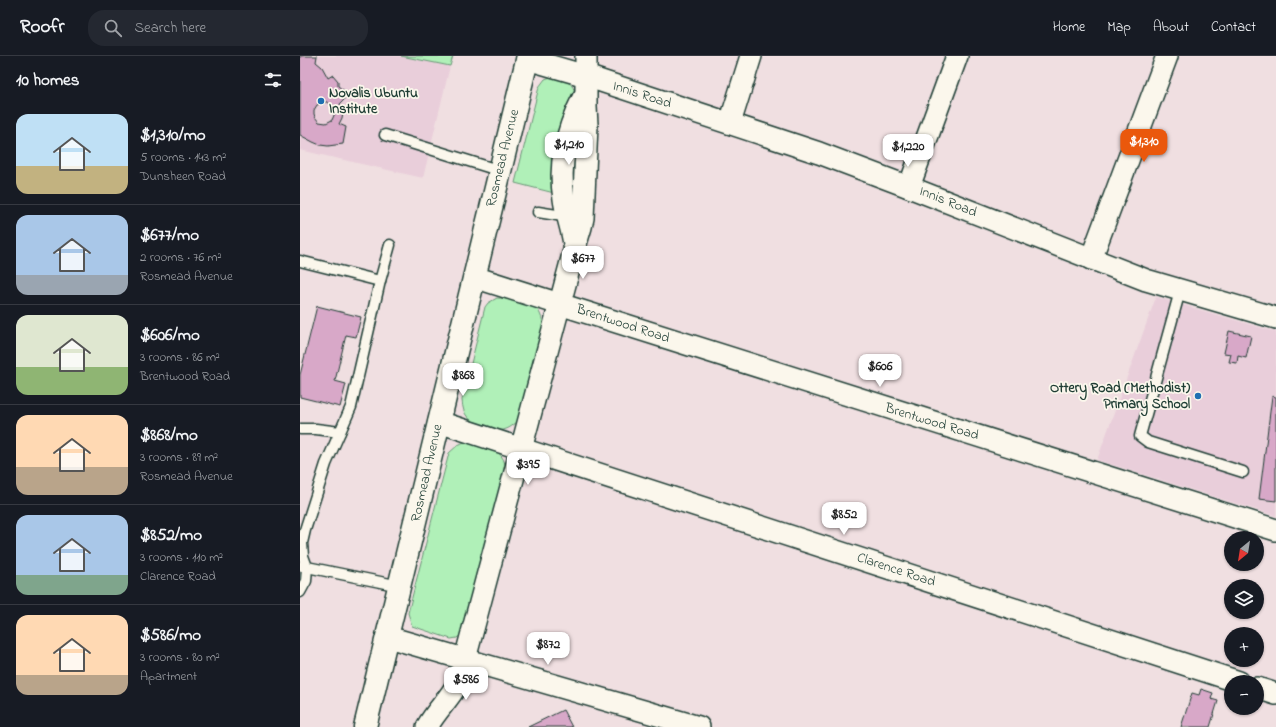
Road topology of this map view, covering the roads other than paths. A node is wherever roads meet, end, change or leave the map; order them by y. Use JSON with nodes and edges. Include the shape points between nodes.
{"nodes":[{"id":1,"x":751,"y":56,"type":"edge"},
{"id":2,"x":957,"y":56,"type":"edge"},
{"id":3,"x":1167,"y":56,"type":"edge"},
{"id":4,"x":528,"y":58,"type":"edge"},
{"id":5,"x":586,"y":74,"type":"edge"},
{"id":6,"x":730,"y":123,"type":"junction"},
{"id":7,"x":385,"y":135,"type":"dead end"},
{"id":8,"x":501,"y":171,"type":"junction"},
{"id":9,"x":909,"y":187,"type":"junction"},
{"id":10,"x":538,"y":212,"type":"dead end"},
{"id":11,"x":576,"y":218,"type":"junction"},
{"id":12,"x":390,"y":245,"type":"dead end"},
{"id":13,"x":1091,"y":259,"type":"junction"},
{"id":14,"x":300,"y":261,"type":"edge"},
{"id":15,"x":474,"y":277,"type":"junction"},
{"id":16,"x":380,"y":281,"type":"junction"},
{"id":17,"x":1180,"y":290,"type":"junction"},
{"id":18,"x":560,"y":304,"type":"junction"},
{"id":19,"x":1276,"y":318,"type":"edge"},
{"id":20,"x":439,"y":422,"type":"junction"},
{"id":21,"x":300,"y":429,"type":"edge"},
{"id":22,"x":340,"y":432,"type":"junction"},
{"id":23,"x":521,"y":448,"type":"junction"},
{"id":24,"x":1243,"y":472,"type":"dead end"},
{"id":25,"x":1276,"y":530,"type":"edge"},
{"id":26,"x":303,"y":566,"type":"edge"},
{"id":27,"x":400,"y":586,"type":"junction"},
{"id":28,"x":300,"y":592,"type":"edge"},
{"id":29,"x":388,"y":637,"type":"junction"},
{"id":30,"x":465,"y":660,"type":"junction"},
{"id":31,"x":1224,"y":677,"type":"edge"},
{"id":32,"x":1264,"y":690,"type":"edge"},
{"id":33,"x":1276,"y":694,"type":"edge"},
{"id":34,"x":693,"y":726,"type":"edge"},
{"id":35,"x":366,"y":727,"type":"edge"},
{"id":36,"x":427,"y":727,"type":"edge"}],
"edges":[{"from":1,"to":6,"type":"street"},
{"from":2,"to":9,"type":"street"},
{"from":3,"to":13,"type":"street"},
{"from":4,"to":5,"type":"street","name":"Innis Road"},
{"from":4,"to":8,"type":"main road","name":"Rosmead Avenue"},
{"from":5,"to":6,"type":"street","name":"Innis Road"},
{"from":5,"to":11,"type":"street","via":[[563,158],[563,192]]},
{"from":6,"to":9,"type":"street","name":"Innis Road"},
{"from":7,"to":8,"type":"lane"},
{"from":8,"to":15,"type":"main road","name":"Rosmead Avenue"},
{"from":9,"to":13,"type":"street","name":"Innis Road"},
{"from":10,"to":11,"type":"lane"},
{"from":11,"to":18,"type":"street","via":[[575,247]]},
{"from":12,"to":16,"type":"lane"},
{"from":13,"to":17,"type":"street","name":"Innis Road"},
{"from":14,"to":16,"type":"lane"},
{"from":15,"to":18,"type":"street","name":"Brentwood Road"},
{"from":15,"to":20,"type":"main road","name":"Rosmead Avenue"},
{"from":16,"to":22,"type":"lane","via":[[351,407]]},
{"from":17,"to":19,"type":"street","name":"Innis Road"},
{"from":17,"to":24,"type":"lane","via":[[1140,436],[1148,442]]},
{"from":18,"to":23,"type":"street"},
{"from":18,"to":25,"type":"street","name":"Brentwood Road"},
{"from":20,"to":23,"type":"street","name":"Clarence Road"},
{"from":20,"to":27,"type":"main road","name":"Rosmead Avenue"},
{"from":21,"to":22,"type":"lane"},
{"from":22,"to":26,"type":"lane","via":[[326,464],[305,530],[302,543]]},
{"from":23,"to":30,"type":"street"},
{"from":23,"to":31,"type":"street","name":"Clarence Road"},
{"from":26,"to":27,"type":"lane"},
{"from":26,"to":28,"type":"lane","via":[[306,581]]},
{"from":27,"to":29,"type":"main road","name":"Rosmead Avenue"},
{"from":29,"to":30,"type":"street"},
{"from":29,"to":35,"type":"main road","name":"Rosmead Avenue"},
{"from":30,"to":34,"type":"street"},
{"from":30,"to":36,"type":"street","via":[[460,681]]},
{"from":32,"to":33,"type":"street"}]}
